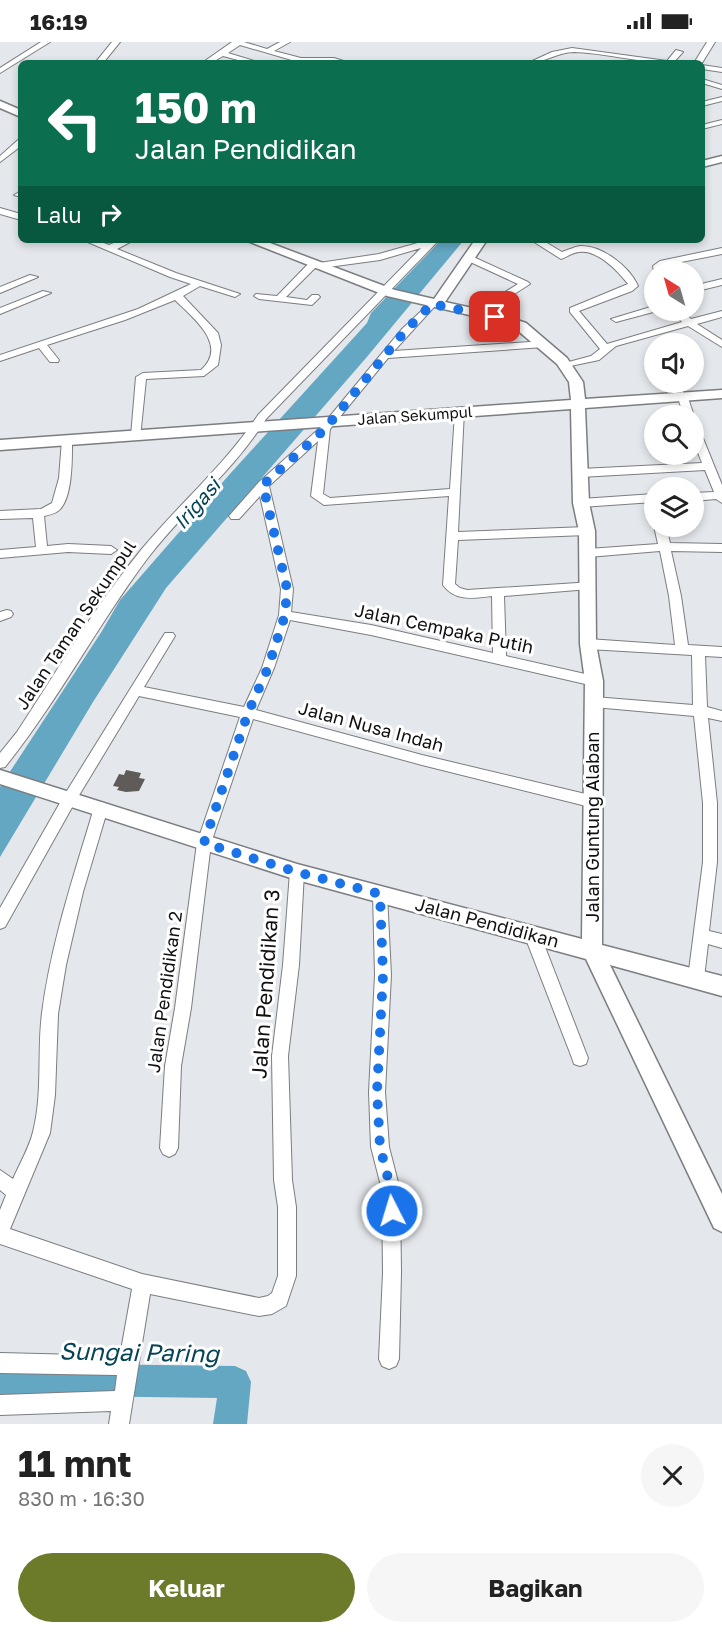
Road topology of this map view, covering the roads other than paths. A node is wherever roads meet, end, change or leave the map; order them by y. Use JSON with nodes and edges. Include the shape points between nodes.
{"nodes":[{"id":1,"x":45,"y":42,"type":"edge"},
{"id":2,"x":116,"y":42,"type":"edge"},
{"id":3,"x":237,"y":42,"type":"edge"},
{"id":4,"x":286,"y":42,"type":"edge"},
{"id":5,"x":711,"y":42,"type":"edge"},
{"id":6,"x":268,"y":51,"type":"junction"},
{"id":7,"x":679,"y":51,"type":"dead end"},
{"id":8,"x":221,"y":53,"type":"junction"},
{"id":9,"x":101,"y":60,"type":"edge"},
{"id":10,"x":210,"y":60,"type":"edge"},
{"id":11,"x":246,"y":60,"type":"edge"},
{"id":12,"x":303,"y":60,"type":"edge"},
{"id":13,"x":540,"y":60,"type":"edge"},
{"id":14,"x":647,"y":60,"type":"edge"},
{"id":15,"x":672,"y":60,"type":"edge"},
{"id":16,"x":700,"y":60,"type":"edge"},
{"id":17,"x":705,"y":67,"type":"edge"},
{"id":18,"x":722,"y":70,"type":"edge"},
{"id":19,"x":0,"y":71,"type":"edge"},
{"id":20,"x":705,"y":82,"type":"edge"},
{"id":21,"x":722,"y":87,"type":"edge"},
{"id":22,"x":722,"y":99,"type":"edge"},
{"id":23,"x":705,"y":103,"type":"edge"},
{"id":24,"x":0,"y":104,"type":"edge"},
{"id":25,"x":18,"y":113,"type":"edge"},
{"id":26,"x":722,"y":122,"type":"edge"},
{"id":27,"x":705,"y":126,"type":"edge"},
{"id":28,"x":18,"y":144,"type":"edge"},
{"id":29,"x":4,"y":152,"type":"edge"},
{"id":30,"x":722,"y":159,"type":"edge"},
{"id":31,"x":0,"y":160,"type":"edge"},
{"id":32,"x":705,"y":163,"type":"edge"},
{"id":33,"x":0,"y":211,"type":"edge"},
{"id":34,"x":18,"y":217,"type":"edge"},
{"id":35,"x":96,"y":243,"type":"edge"},
{"id":36,"x":122,"y":243,"type":"edge"},
{"id":37,"x":259,"y":243,"type":"edge"},
{"id":38,"x":427,"y":243,"type":"edge"},
{"id":39,"x":432,"y":243,"type":"edge"},
{"id":40,"x":479,"y":243,"type":"edge"},
{"id":41,"x":541,"y":243,"type":"edge"},
{"id":42,"x":110,"y":248,"type":"junction"},
{"id":43,"x":722,"y":252,"type":"edge"},
{"id":44,"x":469,"y":258,"type":"junction"},
{"id":45,"x":669,"y":261,"type":"edge"},
{"id":46,"x":318,"y":264,"type":"junction"},
{"id":47,"x":33,"y":277,"type":"dead end"},
{"id":48,"x":722,"y":282,"type":"edge"},
{"id":49,"x":199,"y":283,"type":"junction"},
{"id":50,"x":704,"y":286,"type":"edge"},
{"id":51,"x":0,"y":290,"type":"edge"},
{"id":52,"x":388,"y":292,"type":"junction"},
{"id":53,"x":46,"y":293,"type":"dead end"},
{"id":54,"x":235,"y":294,"type":"dead end"},
{"id":55,"x":177,"y":296,"type":"junction"},
{"id":56,"x":259,"y":296,"type":"dead end"},
{"id":57,"x":315,"y":297,"type":"dead end"},
{"id":58,"x":279,"y":298,"type":"junction"},
{"id":59,"x":432,"y":304,"type":"junction"},
{"id":60,"x":0,"y":311,"type":"edge"},
{"id":61,"x":644,"y":312,"type":"edge"},
{"id":62,"x":478,"y":313,"type":"junction"},
{"id":63,"x":722,"y":314,"type":"edge"},
{"id":64,"x":616,"y":319,"type":"dead end"},
{"id":65,"x":689,"y":323,"type":"junction"},
{"id":66,"x":41,"y":344,"type":"junction"},
{"id":67,"x":544,"y":344,"type":"junction"},
{"id":68,"x":722,"y":344,"type":"edge"},
{"id":69,"x":0,"y":346,"type":"edge"},
{"id":70,"x":605,"y":348,"type":"junction"},
{"id":71,"x":385,"y":355,"type":"junction"},
{"id":72,"x":4,"y":356,"type":"edge"},
{"id":73,"x":54,"y":360,"type":"dead end"},
{"id":74,"x":565,"y":366,"type":"junction"},
{"id":75,"x":722,"y":394,"type":"edge"},
{"id":76,"x":682,"y":395,"type":"junction"},
{"id":77,"x":577,"y":405,"type":"junction"},
{"id":78,"x":685,"y":405,"type":"edge"},
{"id":79,"x":460,"y":413,"type":"junction"},
{"id":80,"x":323,"y":425,"type":"junction"},
{"id":81,"x":262,"y":427,"type":"junction"},
{"id":82,"x":136,"y":436,"type":"junction"},
{"id":83,"x":67,"y":441,"type":"junction"},
{"id":84,"x":0,"y":445,"type":"edge"},
{"id":85,"x":704,"y":454,"type":"edge"},
{"id":86,"x":709,"y":466,"type":"junction"},
{"id":87,"x":580,"y":472,"type":"junction"},
{"id":88,"x":263,"y":485,"type":"junction"},
{"id":89,"x":454,"y":492,"type":"junction"},
{"id":90,"x":704,"y":497,"type":"edge"},
{"id":91,"x":721,"y":497,"type":"edge"},
{"id":92,"x":644,"y":501,"type":"edge"},
{"id":93,"x":581,"y":503,"type":"junction"},
{"id":94,"x":38,"y":512,"type":"junction"},
{"id":95,"x":0,"y":515,"type":"edge"},
{"id":96,"x":235,"y":516,"type":"dead end"},
{"id":97,"x":587,"y":531,"type":"junction"},
{"id":98,"x":451,"y":536,"type":"junction"},
{"id":99,"x":663,"y":537,"type":"edge"},
{"id":100,"x":665,"y":547,"type":"junction"},
{"id":101,"x":722,"y":548,"type":"edge"},
{"id":102,"x":42,"y":550,"type":"junction"},
{"id":103,"x":111,"y":550,"type":"dead end"},
{"id":104,"x":588,"y":553,"type":"junction"},
{"id":105,"x":0,"y":554,"type":"edge"},
{"id":106,"x":589,"y":585,"type":"junction"},
{"id":107,"x":498,"y":592,"type":"junction"},
{"id":108,"x":285,"y":615,"type":"junction"},
{"id":109,"x":169,"y":636,"type":"dead end"},
{"id":110,"x":588,"y":644,"type":"junction"},
{"id":111,"x":682,"y":650,"type":"junction"},
{"id":112,"x":698,"y":651,"type":"junction"},
{"id":113,"x":722,"y":652,"type":"edge"},
{"id":114,"x":500,"y":659,"type":"junction"},
{"id":115,"x":594,"y":681,"type":"junction"},
{"id":116,"x":137,"y":691,"type":"junction"},
{"id":117,"x":594,"y":702,"type":"junction"},
{"id":118,"x":700,"y":711,"type":"junction"},
{"id":119,"x":248,"y":713,"type":"junction"},
{"id":120,"x":722,"y":716,"type":"edge"},
{"id":121,"x":1,"y":773,"type":"edge"},
{"id":122,"x":70,"y":798,"type":"junction"},
{"id":123,"x":594,"y":802,"type":"junction"},
{"id":124,"x":101,"y":808,"type":"junction"},
{"id":125,"x":204,"y":843,"type":"junction"},
{"id":126,"x":297,"y":872,"type":"junction"},
{"id":127,"x":380,"y":894,"type":"junction"},
{"id":128,"x":0,"y":922,"type":"edge"},
{"id":129,"x":532,"y":934,"type":"junction"},
{"id":130,"x":701,"y":936,"type":"junction"},
{"id":131,"x":722,"y":940,"type":"edge"},
{"id":132,"x":592,"y":950,"type":"junction"},
{"id":133,"x":696,"y":978,"type":"junction"},
{"id":134,"x":722,"y":986,"type":"edge"},
{"id":135,"x":580,"y":1059,"type":"dead end"},
{"id":136,"x":169,"y":1148,"type":"dead end"},
{"id":137,"x":0,"y":1179,"type":"edge"},
{"id":138,"x":16,"y":1192,"type":"junction"},
{"id":139,"x":722,"y":1220,"type":"edge"},
{"id":140,"x":0,"y":1233,"type":"edge"},
{"id":141,"x":142,"y":1283,"type":"junction"},
{"id":142,"x":389,"y":1359,"type":"dead end"},
{"id":143,"x":0,"y":1363,"type":"edge"},
{"id":144,"x":125,"y":1381,"type":"junction"},
{"id":145,"x":0,"y":1405,"type":"edge"},
{"id":146,"x":119,"y":1424,"type":"edge"}],
"edges":[{"from":1,"to":19,"type":"street"},
{"from":2,"to":9,"type":"street"},
{"from":3,"to":6,"type":"street"},
{"from":3,"to":8,"type":"street"},
{"from":4,"to":6,"type":"street"},
{"from":5,"to":16,"type":"street"},
{"from":6,"to":12,"type":"street"},
{"from":7,"to":15,"type":"street"},
{"from":8,"to":10,"type":"street"},
{"from":8,"to":11,"type":"street"},
{"from":13,"to":14,"type":"street","via":[[572,50]]},
{"from":17,"to":18,"type":"street"},
{"from":20,"to":21,"type":"street"},
{"from":22,"to":23,"type":"street"},
{"from":24,"to":25,"type":"street"},
{"from":26,"to":27,"type":"street"},
{"from":28,"to":29,"type":"street"},
{"from":29,"to":31,"type":"street"},
{"from":30,"to":32,"type":"street"},
{"from":33,"to":34,"type":"street"},
{"from":35,"to":42,"type":"street"},
{"from":36,"to":42,"type":"street"},
{"from":37,"to":46,"type":"street"},
{"from":38,"to":46,"type":"street","via":[[380,257]]},
{"from":39,"to":52,"type":"street","name":"Jalan Taman Sekumpul"},
{"from":40,"to":44,"type":"street"},
{"from":41,"to":70,"type":"street","via":[[561,256],[582,249],[605,258],[633,284],[573,310]]},
{"from":42,"to":49,"type":"street"},
{"from":43,"to":45,"type":"street"},
{"from":44,"to":59,"type":"street"},
{"from":44,"to":62,"type":"street","via":[[525,284]]},
{"from":46,"to":52,"type":"street"},
{"from":46,"to":58,"type":"street"},
{"from":47,"to":51,"type":"street"},
{"from":48,"to":50,"type":"street"},
{"from":49,"to":54,"type":"street"},
{"from":49,"to":55,"type":"street"},
{"from":52,"to":59,"type":"street"},
{"from":52,"to":81,"type":"street","name":"Jalan Taman Sekumpul"},
{"from":53,"to":60,"type":"street"},
{"from":55,"to":66,"type":"street","via":[[102,326]]},
{"from":55,"to":82,"type":"street","via":[[213,333],[213,365],[204,373],[143,376]]},
{"from":56,"to":58,"type":"street"},
{"from":57,"to":58,"type":"street","via":[[309,303]]},
{"from":59,"to":62,"type":"street"},
{"from":59,"to":71,"type":"street"},
{"from":61,"to":64,"type":"street"},
{"from":62,"to":67,"type":"street","via":[[521,326]]},
{"from":63,"to":65,"type":"street"},
{"from":65,"to":68,"type":"street"},
{"from":65,"to":70,"type":"street"},
{"from":66,"to":72,"type":"street"},
{"from":66,"to":73,"type":"street"},
{"from":67,"to":71,"type":"street"},
{"from":67,"to":74,"type":"street"},
{"from":69,"to":72,"type":"street"},
{"from":70,"to":74,"type":"street","via":[[595,358]]},
{"from":71,"to":80,"type":"street"},
{"from":74,"to":77,"type":"street","name":"Jalan Guntung Alaban","via":[[576,381]]},
{"from":75,"to":76,"type":"street","name":"Jalan Sekumpul"},
{"from":76,"to":77,"type":"street","name":"Jalan Sekumpul"},
{"from":76,"to":78,"type":"street"},
{"from":77,"to":79,"type":"street","name":"Jalan Sekumpul"},
{"from":77,"to":87,"type":"street","name":"Jalan Guntung Alaban"},
{"from":79,"to":80,"type":"street","name":"Jalan Sekumpul"},
{"from":79,"to":89,"type":"street"},
{"from":80,"to":81,"type":"street","name":"Jalan Sekumpul"},
{"from":80,"to":88,"type":"street"},
{"from":80,"to":89,"type":"street","via":[[317,496],[328,502]]},
{"from":81,"to":82,"type":"street","name":"Jalan Sekumpul"},
{"from":81,"to":121,"type":"street","name":"Jalan Taman Sekumpul","via":[[146,552],[120,586]]},
{"from":82,"to":83,"type":"street","name":"Jalan Sekumpul"},
{"from":83,"to":84,"type":"street","name":"Jalan Sekumpul"},
{"from":83,"to":94,"type":"street","via":[[60,502],[52,510]]},
{"from":85,"to":86,"type":"street"},
{"from":86,"to":87,"type":"street"},
{"from":86,"to":91,"type":"street"},
{"from":87,"to":93,"type":"street","name":"Jalan Guntung Alaban"},
{"from":88,"to":96,"type":"street"},
{"from":88,"to":108,"type":"street","name":"Jalan Pendidikan 2","via":[[287,589]]},
{"from":89,"to":98,"type":"street"},
{"from":90,"to":91,"type":"street"},
{"from":92,"to":93,"type":"street"},
{"from":93,"to":97,"type":"street","name":"Jalan Guntung Alaban"},
{"from":94,"to":95,"type":"street"},
{"from":94,"to":102,"type":"street"},
{"from":97,"to":98,"type":"street"},
{"from":97,"to":104,"type":"street","name":"Jalan Guntung Alaban"},
{"from":98,"to":107,"type":"street","via":[[449,585],[467,594]]},
{"from":99,"to":100,"type":"street"},
{"from":100,"to":101,"type":"street"},
{"from":100,"to":104,"type":"street"},
{"from":100,"to":111,"type":"street"},
{"from":102,"to":103,"type":"street"},
{"from":102,"to":105,"type":"street"},
{"from":104,"to":106,"type":"street","name":"Jalan Guntung Alaban"},
{"from":106,"to":107,"type":"street"},
{"from":106,"to":110,"type":"street","name":"Jalan Guntung Alaban"},
{"from":107,"to":114,"type":"street"},
{"from":108,"to":114,"type":"street","name":"Jalan Cempaka Putih"},
{"from":108,"to":119,"type":"street","name":"Jalan Pendidikan 2"},
{"from":109,"to":116,"type":"street"},
{"from":110,"to":111,"type":"street"},
{"from":110,"to":115,"type":"street","name":"Jalan Guntung Alaban"},
{"from":111,"to":112,"type":"street"},
{"from":112,"to":113,"type":"street"},
{"from":112,"to":118,"type":"street"},
{"from":114,"to":115,"type":"street","name":"Jalan Cempaka Putih"},
{"from":115,"to":117,"type":"street","name":"Jalan Guntung Alaban"},
{"from":116,"to":119,"type":"street","name":"Jalan Nusa Indah"},
{"from":116,"to":122,"type":"street"},
{"from":117,"to":118,"type":"street"},
{"from":117,"to":123,"type":"street","name":"Jalan Guntung Alaban"},
{"from":118,"to":120,"type":"street"},
{"from":118,"to":130,"type":"street","via":[[710,803],[710,862]]},
{"from":119,"to":123,"type":"street","name":"Jalan Nusa Indah"},
{"from":119,"to":125,"type":"street","name":"Jalan Pendidikan 2"},
{"from":121,"to":122,"type":"street","name":"Jalan Pendidikan","via":[[47,793]]},
{"from":122,"to":124,"type":"street","name":"Jalan Pendidikan"},
{"from":122,"to":128,"type":"street"},
{"from":123,"to":132,"type":"street","name":"Jalan Guntung Alaban"},
{"from":124,"to":125,"type":"street","name":"Jalan Pendidikan"},
{"from":124,"to":138,"type":"street","via":[[58,965],[50,1014],[48,1085],[41,1133]]},
{"from":125,"to":126,"type":"street","name":"Jalan Pendidikan"},
{"from":125,"to":136,"type":"street","name":"Jalan Pendidikan 2","via":[[173,1066]]},
{"from":126,"to":127,"type":"street","name":"Jalan Pendidikan"},
{"from":126,"to":141,"type":"street","name":"Jalan Pendidikan 3","via":[[280,1056],[287,1207],[284,1290],[272,1305],[259,1307]]},
{"from":127,"to":129,"type":"street","name":"Jalan Pendidikan"},
{"from":127,"to":142,"type":"street","via":[[383,975],[377,1092],[380,1147],[391,1190]]},
{"from":129,"to":132,"type":"street","name":"Jalan Pendidikan"},
{"from":129,"to":135,"type":"street"},
{"from":130,"to":131,"type":"street"},
{"from":130,"to":133,"type":"street"},
{"from":132,"to":133,"type":"street","name":"Jalan Pendidikan"},
{"from":132,"to":139,"type":"street","name":"Jalan Guntung Alaban"},
{"from":133,"to":134,"type":"street","name":"Jalan Pendidikan"},
{"from":137,"to":138,"type":"street"},
{"from":138,"to":140,"type":"street"},
{"from":140,"to":141,"type":"street"},
{"from":141,"to":144,"type":"street"},
{"from":143,"to":144,"type":"street"},
{"from":144,"to":145,"type":"street"},
{"from":144,"to":146,"type":"street"}]}
